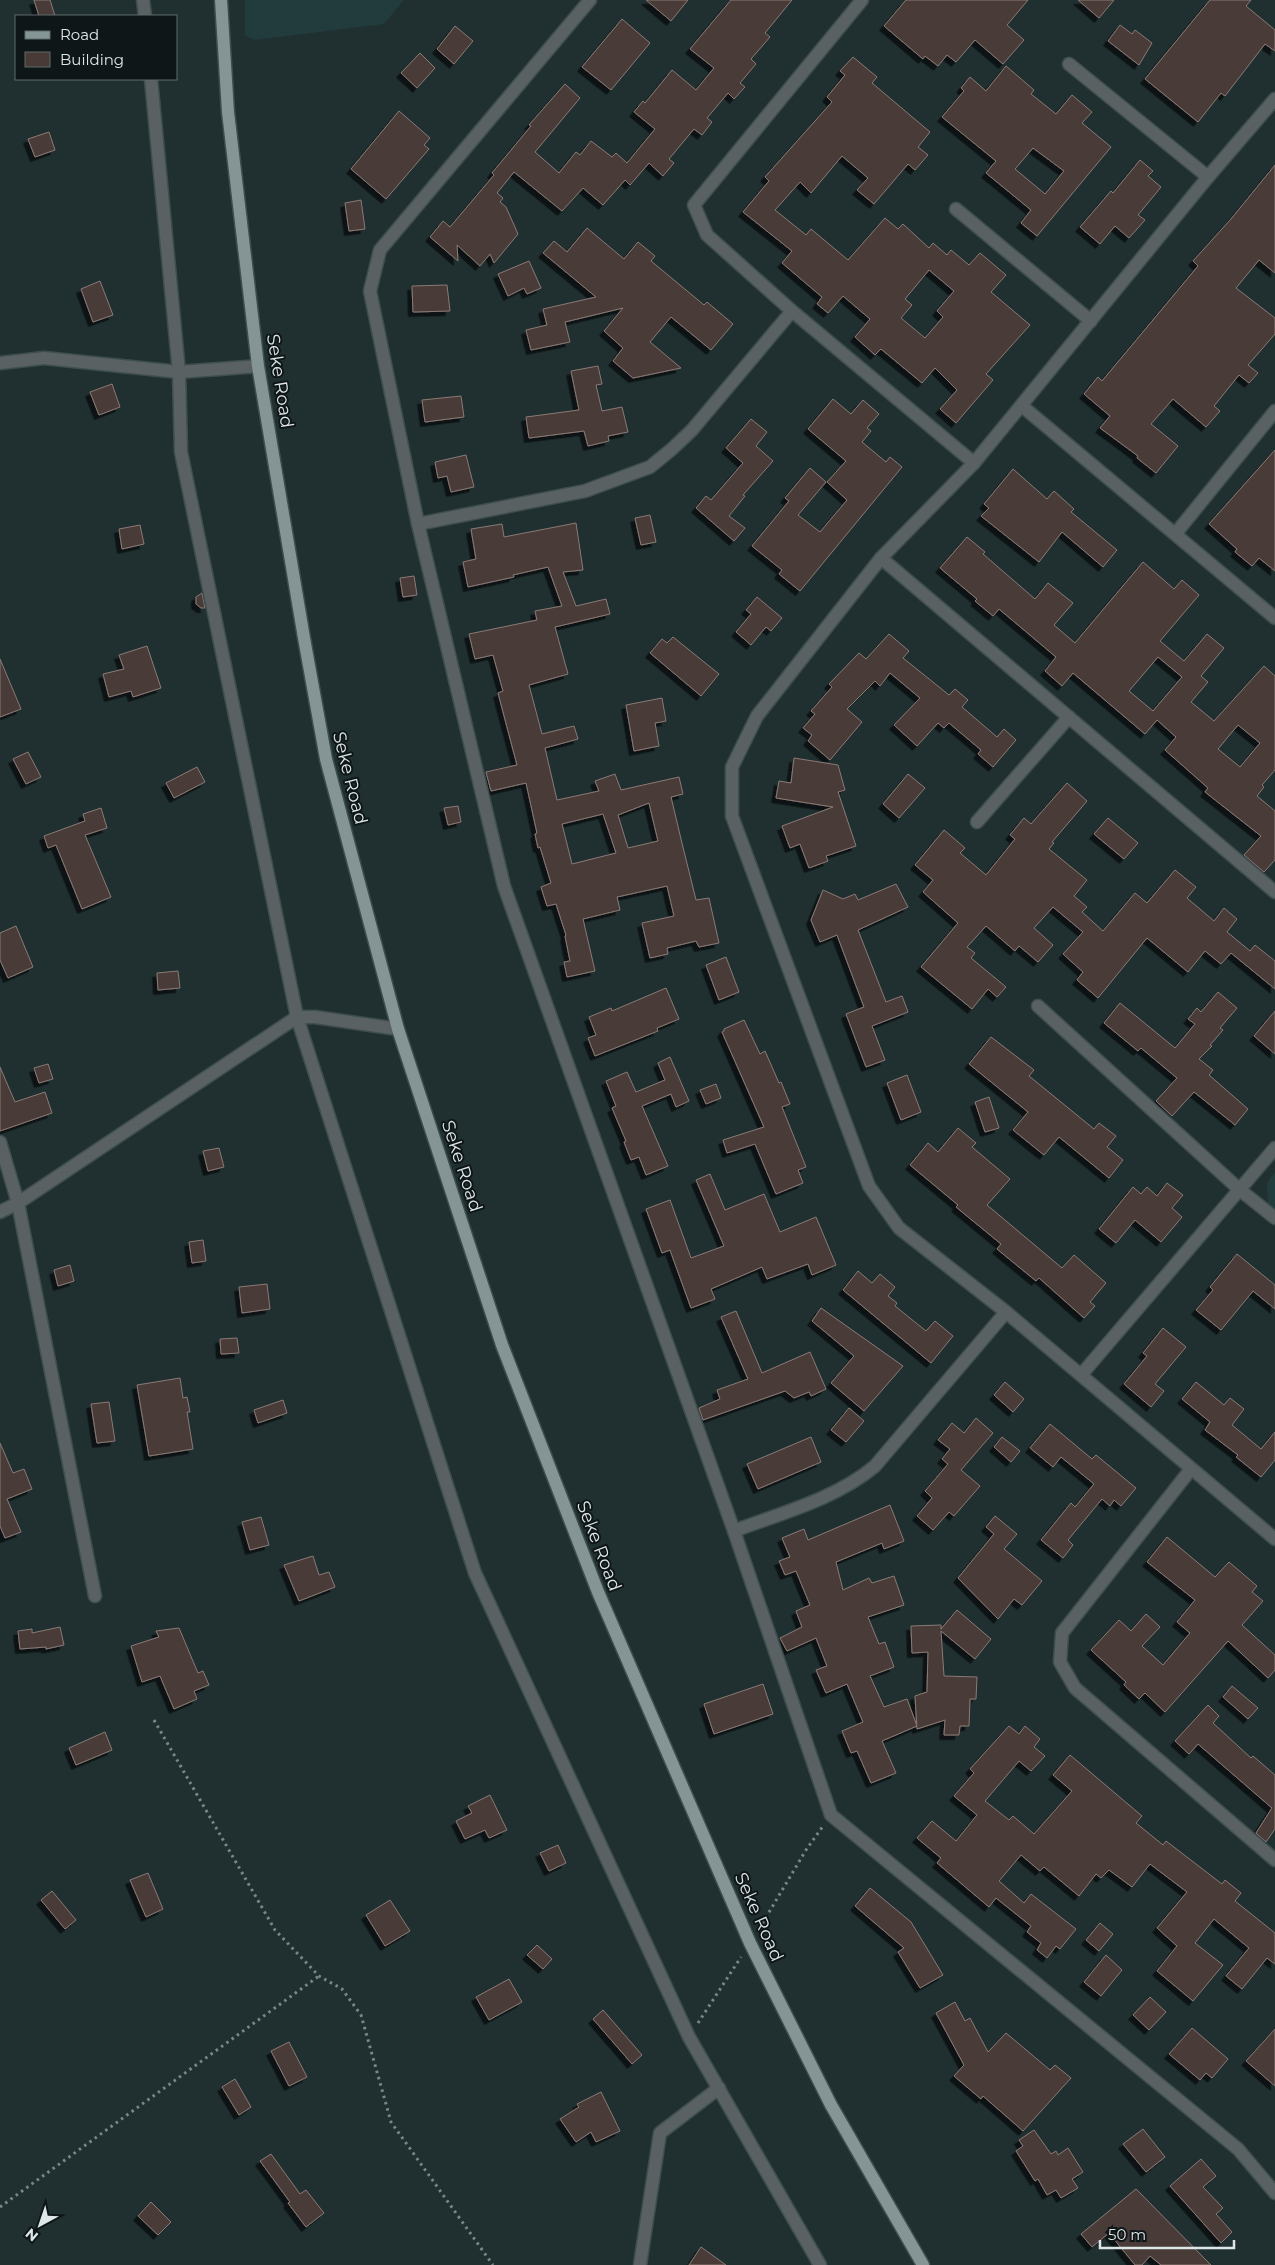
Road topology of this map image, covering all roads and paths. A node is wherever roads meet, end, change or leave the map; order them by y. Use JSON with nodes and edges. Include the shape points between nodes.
{"nodes":[{"id":1,"x":143,"y":0,"type":"edge"},
{"id":2,"x":221,"y":0,"type":"edge"},
{"id":3,"x":590,"y":0,"type":"edge"},
{"id":4,"x":862,"y":0,"type":"edge"},
{"id":5,"x":145,"y":15,"type":"edge"},
{"id":6,"x":1069,"y":64,"type":"dead end"},
{"id":7,"x":151,"y":80,"type":"edge"},
{"id":8,"x":1275,"y":99,"type":"edge"},
{"id":9,"x":1208,"y":177,"type":"junction"},
{"id":10,"x":956,"y":209,"type":"dead end"},
{"id":11,"x":792,"y":311,"type":"junction"},
{"id":12,"x":1091,"y":321,"type":"junction"},
{"id":13,"x":0,"y":363,"type":"edge"},
{"id":14,"x":258,"y":366,"type":"junction"},
{"id":15,"x":179,"y":372,"type":"junction"},
{"id":16,"x":1022,"y":406,"type":"junction"},
{"id":17,"x":1275,"y":412,"type":"edge"},
{"id":18,"x":974,"y":463,"type":"junction"},
{"id":19,"x":418,"y":524,"type":"junction"},
{"id":20,"x":1176,"y":533,"type":"junction"},
{"id":21,"x":882,"y":558,"type":"junction"},
{"id":22,"x":1275,"y":618,"type":"edge"},
{"id":23,"x":1069,"y":718,"type":"junction"},
{"id":24,"x":977,"y":822,"type":"dead end"},
{"id":25,"x":1275,"y":892,"type":"edge"},
{"id":26,"x":1038,"y":1006,"type":"dead end"},
{"id":27,"x":298,"y":1017,"type":"junction"},
{"id":28,"x":398,"y":1029,"type":"junction"},
{"id":29,"x":0,"y":1142,"type":"edge"},
{"id":30,"x":1275,"y":1148,"type":"edge"},
{"id":31,"x":1240,"y":1190,"type":"junction"},
{"id":32,"x":18,"y":1203,"type":"junction"},
{"id":33,"x":0,"y":1212,"type":"edge"},
{"id":34,"x":1275,"y":1218,"type":"edge"},
{"id":35,"x":1006,"y":1312,"type":"junction"},
{"id":36,"x":1081,"y":1375,"type":"junction"},
{"id":37,"x":1192,"y":1469,"type":"junction"},
{"id":38,"x":734,"y":1531,"type":"junction"},
{"id":39,"x":1275,"y":1538,"type":"edge"},
{"id":40,"x":95,"y":1596,"type":"dead end"},
{"id":41,"x":154,"y":1720,"type":"dead end"},
{"id":42,"x":831,"y":1815,"type":"junction"},
{"id":43,"x":1275,"y":1860,"type":"edge"},
{"id":44,"x":750,"y":1943,"type":"junction"},
{"id":45,"x":319,"y":1976,"type":"junction"},
{"id":46,"x":689,"y":2037,"type":"junction"},
{"id":47,"x":719,"y":2088,"type":"junction"},
{"id":48,"x":1275,"y":2193,"type":"edge"},
{"id":49,"x":0,"y":2207,"type":"edge"},
{"id":50,"x":493,"y":2265,"type":"edge"},
{"id":51,"x":640,"y":2265,"type":"edge"},
{"id":52,"x":820,"y":2265,"type":"edge"},
{"id":53,"x":923,"y":2265,"type":"edge"}],
"edges":[{"from":1,"to":5,"type":"street"},
{"from":2,"to":14,"type":"main road","name":"Seke Road","via":[[228,112]]},
{"from":3,"to":19,"type":"street","via":[[380,250],[370,291]]},
{"from":4,"to":11,"type":"street","via":[[694,205],[707,235]]},
{"from":6,"to":9,"type":"street"},
{"from":7,"to":15,"type":"street"},
{"from":8,"to":9,"type":"street"},
{"from":9,"to":12,"type":"street"},
{"from":10,"to":12,"type":"street"},
{"from":11,"to":18,"type":"street"},
{"from":11,"to":19,"type":"street","via":[[692,430],[650,467],[585,491]]},
{"from":12,"to":16,"type":"street"},
{"from":13,"to":15,"type":"street","via":[[44,358]]},
{"from":14,"to":15,"type":"street"},
{"from":14,"to":28,"type":"main road","name":"Seke Road","via":[[326,759]]},
{"from":15,"to":27,"type":"street","via":[[181,452]]},
{"from":16,"to":18,"type":"street"},
{"from":16,"to":20,"type":"street"},
{"from":17,"to":20,"type":"street"},
{"from":18,"to":21,"type":"street"},
{"from":19,"to":38,"type":"street","via":[[504,886]]},
{"from":20,"to":22,"type":"street"},
{"from":21,"to":23,"type":"street"},
{"from":21,"to":35,"type":"street","via":[[757,716],[732,767],[732,816],[869,1186],[899,1228]]},
{"from":23,"to":24,"type":"street"},
{"from":23,"to":25,"type":"street"},
{"from":26,"to":31,"type":"street"},
{"from":27,"to":28,"type":"street"},
{"from":27,"to":32,"type":"street"},
{"from":27,"to":46,"type":"street","via":[[476,1572]]},
{"from":28,"to":44,"type":"main road","name":"Seke Road","via":[[506,1354],[598,1592]]},
{"from":29,"to":32,"type":"street"},
{"from":30,"to":31,"type":"street"},
{"from":31,"to":34,"type":"street"},
{"from":31,"to":36,"type":"street"},
{"from":32,"to":33,"type":"street"},
{"from":32,"to":40,"type":"street"},
{"from":35,"to":36,"type":"street"},
{"from":35,"to":38,"type":"street","via":[[875,1466],[860,1479],[841,1490]]},
{"from":36,"to":37,"type":"street"},
{"from":37,"to":39,"type":"street"},
{"from":37,"to":43,"type":"street","via":[[1062,1633],[1060,1662],[1075,1688]]},
{"from":38,"to":42,"type":"street"},
{"from":41,"to":45,"type":"path","via":[[275,1930]]},
{"from":42,"to":44,"type":"path"},
{"from":42,"to":48,"type":"street","via":[[1238,2149]]},
{"from":44,"to":46,"type":"path"},
{"from":44,"to":53,"type":"main road","name":"Seke Road","via":[[831,2105]]},
{"from":45,"to":49,"type":"path"},
{"from":45,"to":50,"type":"path","via":[[342,1989],[361,2015],[391,2122]]},
{"from":46,"to":47,"type":"street"},
{"from":47,"to":51,"type":"street","via":[[660,2133]]},
{"from":47,"to":52,"type":"street"}]}
